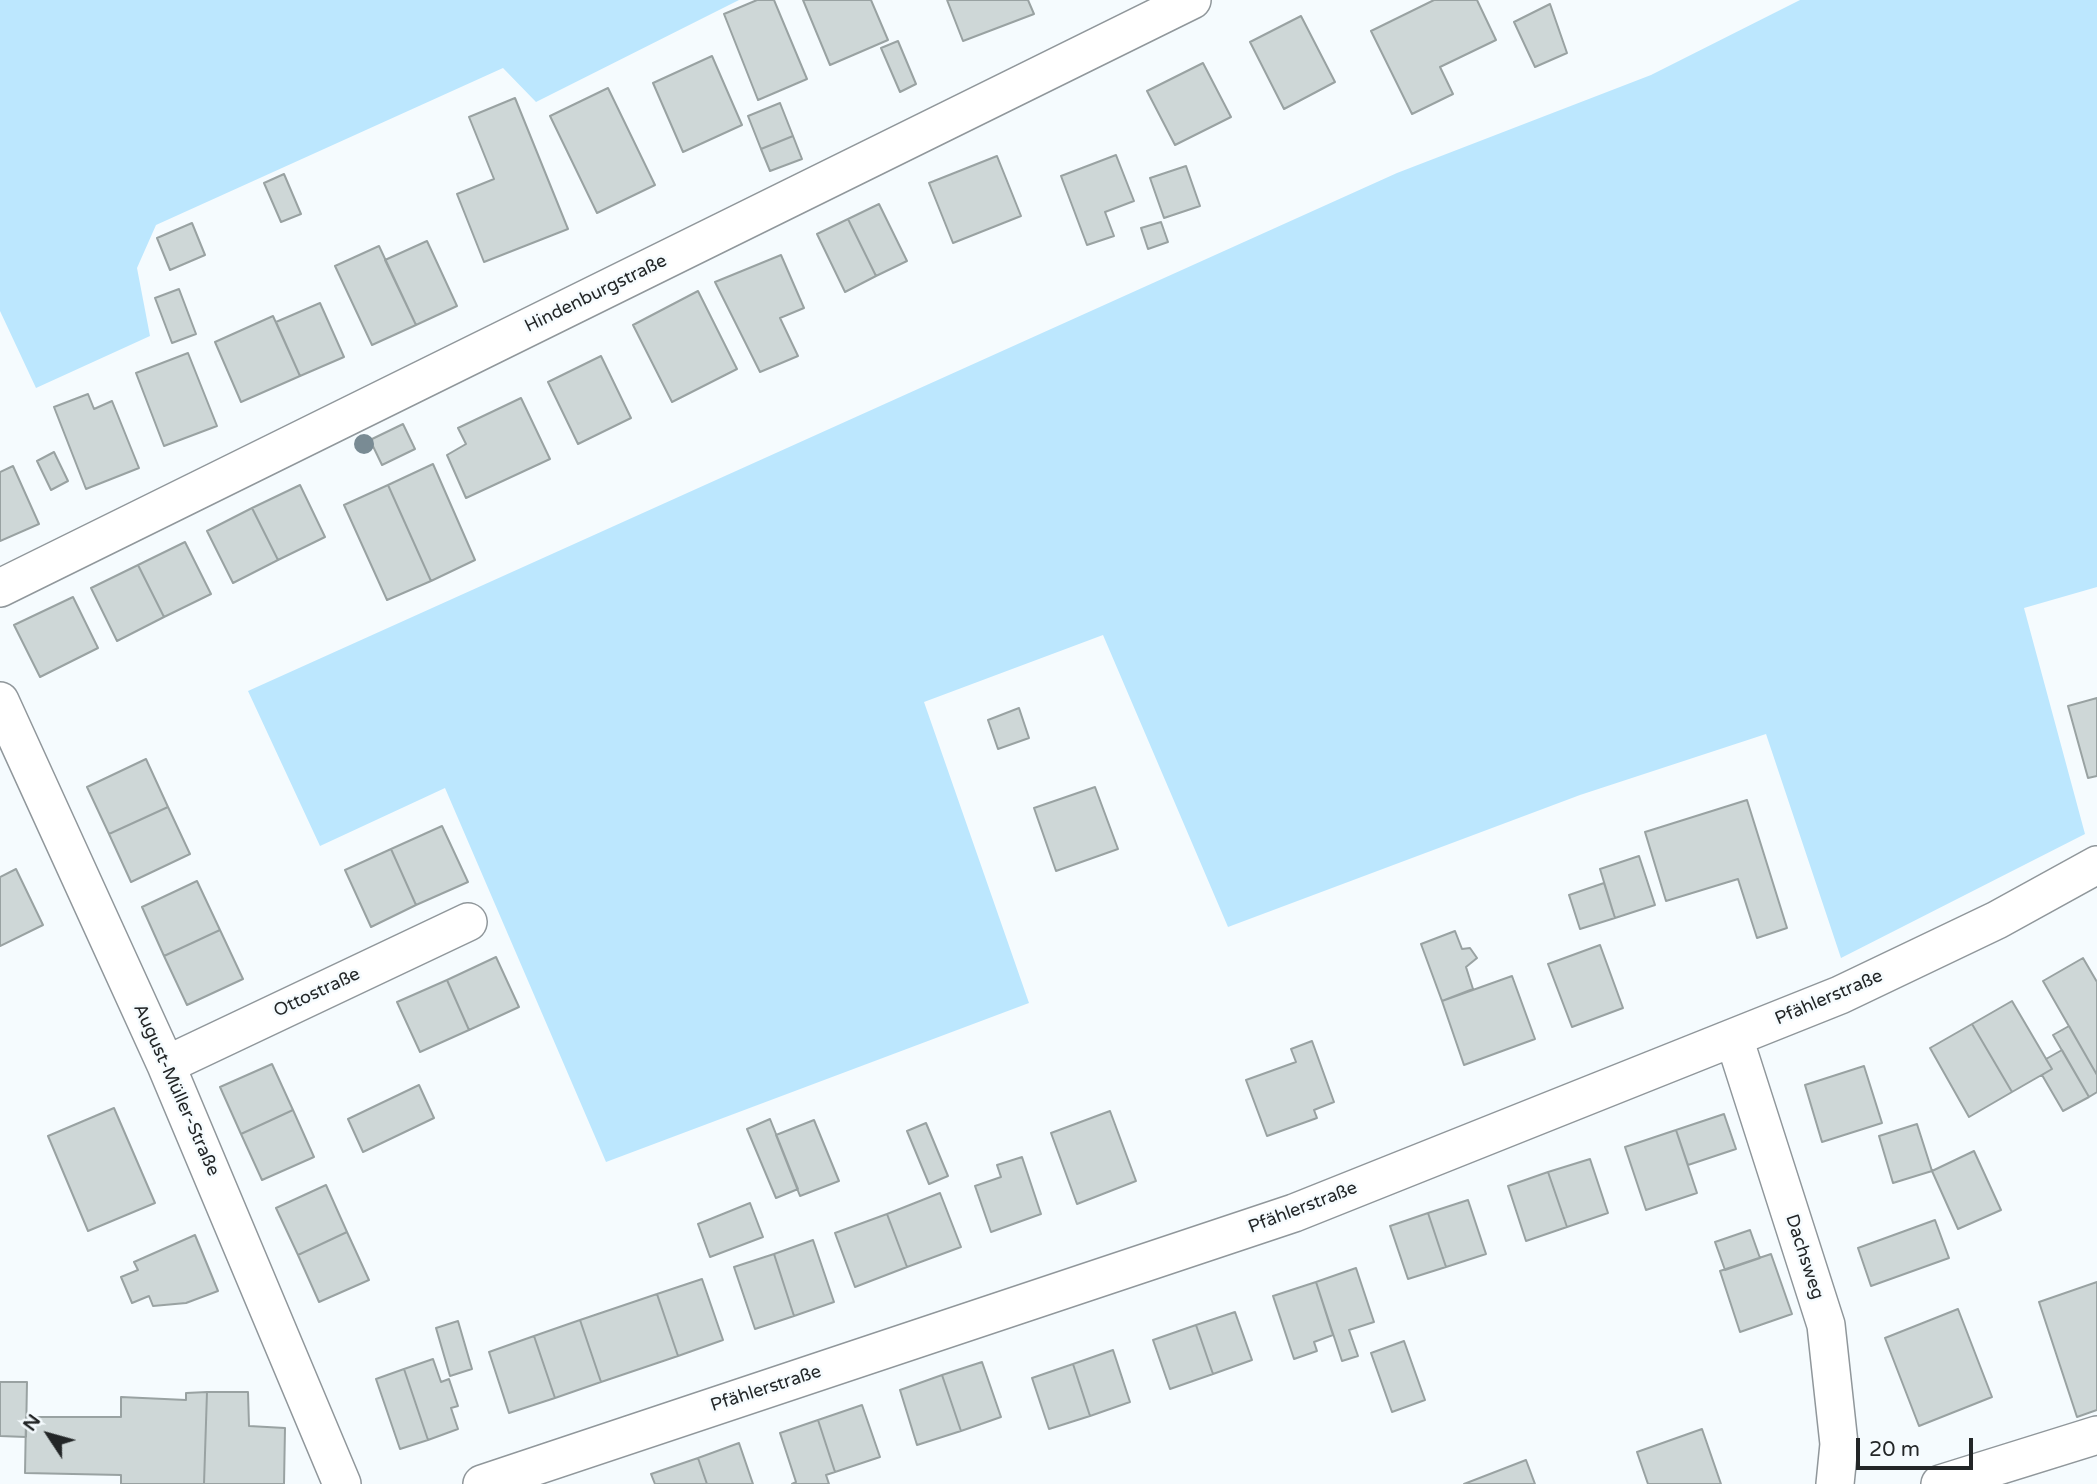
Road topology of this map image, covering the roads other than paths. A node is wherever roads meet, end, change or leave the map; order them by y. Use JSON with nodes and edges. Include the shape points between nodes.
{"nodes":[{"id":1,"x":1192,"y":0,"type":"edge"},
{"id":2,"x":0,"y":588,"type":"edge"},
{"id":3,"x":0,"y":701,"type":"edge"},
{"id":4,"x":2097,"y":865,"type":"edge"},
{"id":5,"x":468,"y":922,"type":"dead end"},
{"id":6,"x":1734,"y":1038,"type":"junction"},
{"id":7,"x":166,"y":1065,"type":"junction"},
{"id":8,"x":2097,"y":1436,"type":"edge"},
{"id":9,"x":342,"y":1484,"type":"edge"},
{"id":10,"x":482,"y":1484,"type":"edge"},
{"id":11,"x":1835,"y":1484,"type":"edge"},
{"id":12,"x":1940,"y":1484,"type":"edge"}],
"edges":[{"from":1,"to":2,"type":"street","name":"Hindenburgstraße"},
{"from":3,"to":7,"type":"street","name":"August-Müller-Straße"},
{"from":4,"to":6,"type":"street","name":"Pfählerstraße","via":[[1997,920],[1840,995]]},
{"from":5,"to":7,"type":"street","name":"Ottostraße"},
{"from":6,"to":10,"type":"street","name":"Pfählerstraße","via":[[1294,1213]]},
{"from":6,"to":11,"type":"street","name":"Dachsweg","via":[[1826,1325],[1839,1444]]},
{"from":7,"to":9,"type":"street","name":"August-Müller-Straße"},
{"from":8,"to":12,"type":"street"}]}
